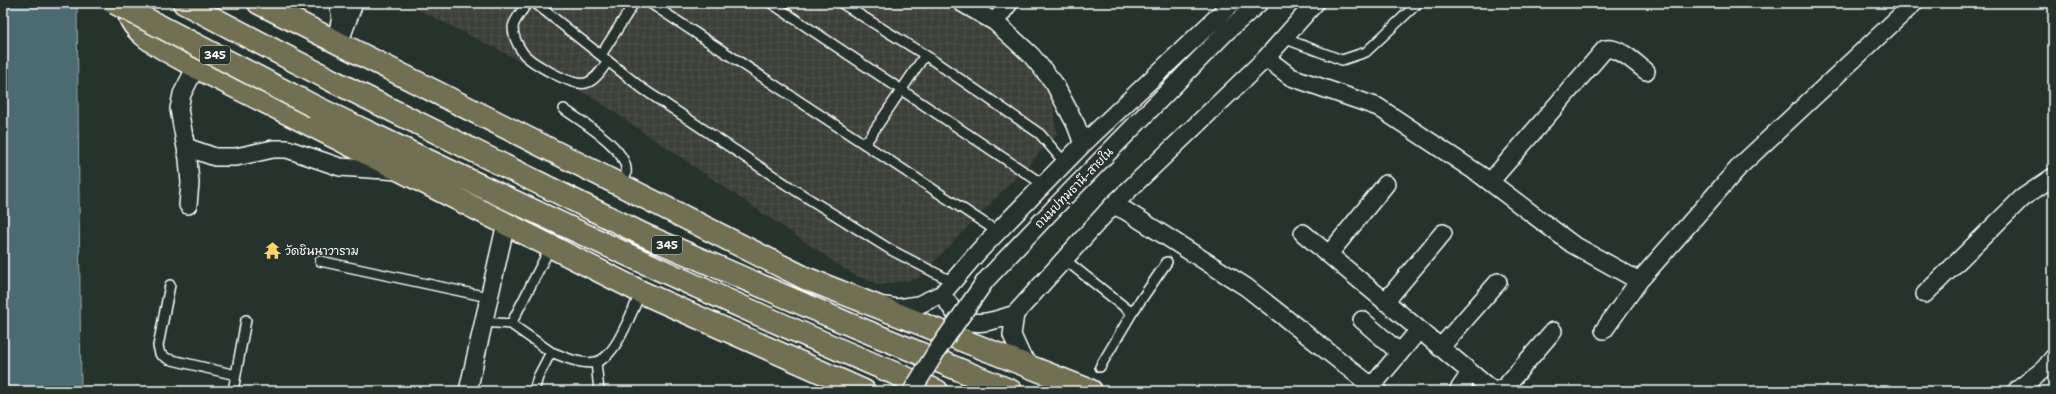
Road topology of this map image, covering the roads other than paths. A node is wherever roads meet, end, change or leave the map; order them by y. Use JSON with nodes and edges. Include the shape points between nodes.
{"nodes":[{"id":1,"x":115,"y":3,"type":"edge"},
{"id":2,"x":129,"y":3,"type":"edge"},
{"id":3,"x":184,"y":3,"type":"edge"},
{"id":4,"x":259,"y":3,"type":"edge"},
{"id":5,"x":338,"y":3,"type":"edge"},
{"id":6,"x":354,"y":3,"type":"edge"},
{"id":7,"x":527,"y":3,"type":"edge"},
{"id":8,"x":535,"y":3,"type":"edge"},
{"id":9,"x":634,"y":3,"type":"edge"},
{"id":10,"x":650,"y":3,"type":"edge"},
{"id":11,"x":771,"y":3,"type":"edge"},
{"id":12,"x":841,"y":3,"type":"edge"},
{"id":13,"x":962,"y":3,"type":"edge"},
{"id":14,"x":1009,"y":3,"type":"edge"},
{"id":15,"x":1232,"y":3,"type":"edge"},
{"id":16,"x":1259,"y":3,"type":"edge"},
{"id":17,"x":1315,"y":3,"type":"edge"},
{"id":18,"x":1418,"y":3,"type":"edge"},
{"id":19,"x":1906,"y":6,"type":"edge"},
{"id":20,"x":995,"y":22,"type":"junction"},
{"id":21,"x":1283,"y":38,"type":"junction"},
{"id":22,"x":337,"y":42,"type":"junction"},
{"id":23,"x":924,"y":55,"type":"junction"},
{"id":24,"x":604,"y":58,"type":"junction"},
{"id":25,"x":1266,"y":58,"type":"junction"},
{"id":26,"x":196,"y":66,"type":"junction"},
{"id":27,"x":1646,"y":71,"type":"dead end"},
{"id":28,"x":902,"y":89,"type":"junction"},
{"id":29,"x":564,"y":109,"type":"dead end"},
{"id":30,"x":865,"y":144,"type":"junction"},
{"id":31,"x":1083,"y":144,"type":"junction"},
{"id":32,"x":186,"y":147,"type":"junction"},
{"id":33,"x":1065,"y":163,"type":"junction"},
{"id":34,"x":406,"y":171,"type":"junction"},
{"id":35,"x":2053,"y":177,"type":"edge"},
{"id":36,"x":1490,"y":182,"type":"junction"},
{"id":37,"x":1386,"y":184,"type":"dead end"},
{"id":38,"x":1044,"y":185,"type":"junction"},
{"id":39,"x":622,"y":186,"type":"junction"},
{"id":40,"x":188,"y":205,"type":"dead end"},
{"id":41,"x":1113,"y":205,"type":"junction"},
{"id":42,"x":506,"y":223,"type":"junction"},
{"id":43,"x":998,"y":232,"type":"junction"},
{"id":44,"x":1303,"y":233,"type":"dead end"},
{"id":45,"x":1442,"y":233,"type":"dead end"},
{"id":46,"x":644,"y":235,"type":"junction"},
{"id":47,"x":551,"y":246,"type":"junction"},
{"id":48,"x":1329,"y":254,"type":"junction"},
{"id":49,"x":634,"y":259,"type":"junction"},
{"id":50,"x":1064,"y":259,"type":"junction"},
{"id":51,"x":320,"y":261,"type":"dead end"},
{"id":52,"x":1167,"y":262,"type":"dead end"},
{"id":53,"x":805,"y":278,"type":"junction"},
{"id":54,"x":1639,"y":281,"type":"junction"},
{"id":55,"x":1498,"y":282,"type":"dead end"},
{"id":56,"x":170,"y":285,"type":"dead end"},
{"id":57,"x":948,"y":288,"type":"junction"},
{"id":58,"x":641,"y":292,"type":"junction"},
{"id":59,"x":1925,"y":294,"type":"dead end"},
{"id":60,"x":488,"y":296,"type":"junction"},
{"id":61,"x":858,"y":300,"type":"junction"},
{"id":62,"x":1385,"y":302,"type":"junction"},
{"id":63,"x":1132,"y":313,"type":"junction"},
{"id":64,"x":1015,"y":314,"type":"junction"},
{"id":65,"x":246,"y":320,"type":"dead end"},
{"id":66,"x":1362,"y":320,"type":"dead end"},
{"id":67,"x":482,"y":322,"type":"junction"},
{"id":68,"x":511,"y":324,"type":"junction"},
{"id":69,"x":1419,"y":330,"type":"junction"},
{"id":70,"x":1604,"y":330,"type":"dead end"},
{"id":71,"x":1552,"y":331,"type":"dead end"},
{"id":72,"x":1440,"y":348,"type":"junction"},
{"id":73,"x":773,"y":350,"type":"junction"},
{"id":74,"x":551,"y":352,"type":"junction"},
{"id":75,"x":1400,"y":353,"type":"junction"},
{"id":76,"x":2053,"y":358,"type":"edge"},
{"id":77,"x":596,"y":362,"type":"junction"},
{"id":78,"x":1100,"y":368,"type":"dead end"},
{"id":79,"x":1033,"y":369,"type":"junction"},
{"id":80,"x":1470,"y":373,"type":"junction"},
{"id":81,"x":236,"y":375,"type":"junction"},
{"id":82,"x":834,"y":383,"type":"edge"},
{"id":83,"x":1375,"y":388,"type":"edge"},
{"id":84,"x":233,"y":391,"type":"edge"},
{"id":85,"x":468,"y":391,"type":"edge"},
{"id":86,"x":534,"y":391,"type":"edge"},
{"id":87,"x":599,"y":391,"type":"edge"},
{"id":88,"x":864,"y":391,"type":"edge"},
{"id":89,"x":912,"y":391,"type":"edge"},
{"id":90,"x":937,"y":391,"type":"edge"},
{"id":91,"x":1011,"y":391,"type":"edge"},
{"id":92,"x":1091,"y":391,"type":"edge"},
{"id":93,"x":1458,"y":391,"type":"edge"},
{"id":94,"x":1494,"y":391,"type":"edge"},
{"id":95,"x":2016,"y":391,"type":"edge"}],
"edges":[{"from":1,"to":49,"type":"main road","number":"345","bridge":true,"via":[[315,107]]},
{"from":2,"to":26,"type":"main road","via":[[127,9],[132,24],[146,38]]},
{"from":3,"to":46,"type":"main road","number":"345","via":[[332,80]]},
{"from":4,"to":22,"type":"main road"},
{"from":5,"to":22,"type":"street","via":[[341,17]]},
{"from":6,"to":22,"type":"street"},
{"from":7,"to":24,"type":"lane","via":[[513,25],[514,36],[524,54],[549,71],[576,82],[586,83],[596,76]]},
{"from":8,"to":24,"type":"lane"},
{"from":9,"to":24,"type":"lane"},
{"from":10,"to":30,"type":"lane"},
{"from":11,"to":28,"type":"lane"},
{"from":12,"to":23,"type":"lane"},
{"from":13,"to":20,"type":"street"},
{"from":14,"to":20,"type":"street"},
{"from":15,"to":31,"type":"street"},
{"from":16,"to":89,"type":"street","name":"ถนนปทุมธานี-สายใน","bridge":true,"via":[[1227,31],[986,280]]},
{"from":17,"to":21,"type":"street"},
{"from":18,"to":21,"type":"lane","via":[[1366,52],[1342,60]]},
{"from":19,"to":54,"type":"street","via":[[1740,166]]},
{"from":20,"to":31,"type":"street","via":[[1031,55],[1054,83]]},
{"from":21,"to":25,"type":"street"},
{"from":22,"to":39,"type":"main road"},
{"from":23,"to":28,"type":"lane"},
{"from":23,"to":33,"type":"lane","via":[[1040,134]]},
{"from":24,"to":57,"type":"lane","via":[[643,89]]},
{"from":25,"to":36,"type":"street","via":[[1291,77],[1378,107]]},
{"from":25,"to":41,"type":"street"},
{"from":26,"to":32,"type":"street","via":[[182,94],[179,109]]},
{"from":26,"to":34,"type":"main road"},
{"from":27,"to":36,"type":"street","via":[[1618,51],[1606,49]]},
{"from":28,"to":30,"type":"lane"},
{"from":28,"to":38,"type":"lane"},
{"from":29,"to":39,"type":"lane","via":[[613,146],[623,159],[626,173]]},
{"from":30,"to":43,"type":"lane"},
{"from":31,"to":33,"type":"street"},
{"from":32,"to":34,"type":"street","via":[[216,157],[236,157],[287,149],[340,168]]},
{"from":32,"to":40,"type":"street","via":[[190,183]]},
{"from":33,"to":38,"type":"street"},
{"from":34,"to":42,"type":"main road"},
{"from":35,"to":59,"type":"street","via":[[2022,198]]},
{"from":36,"to":54,"type":"street","via":[[1572,244]]},
{"from":37,"to":48,"type":"street"},
{"from":38,"to":43,"type":"street"},
{"from":39,"to":53,"type":"main road"},
{"from":41,"to":50,"type":"street"},
{"from":41,"to":83,"type":"street","via":[[1246,287]]},
{"from":42,"to":47,"type":"main road"},
{"from":42,"to":60,"type":"street"},
{"from":43,"to":57,"type":"street"},
{"from":44,"to":48,"type":"street"},
{"from":45,"to":62,"type":"street"},
{"from":46,"to":53,"type":"main road"},
{"from":46,"to":91,"type":"main road","number":"345"},
{"from":47,"to":58,"type":"main road"},
{"from":47,"to":68,"type":"lane"},
{"from":48,"to":62,"type":"street"},
{"from":49,"to":73,"type":"main road"},
{"from":49,"to":90,"type":"main road","number":"345","via":[[839,351]]},
{"from":50,"to":63,"type":"lane"},
{"from":50,"to":64,"type":"street"},
{"from":51,"to":60,"type":"lane"},
{"from":52,"to":63,"type":"lane"},
{"from":53,"to":61,"type":"main road"},
{"from":54,"to":70,"type":"street"},
{"from":55,"to":72,"type":"street"},
{"from":56,"to":81,"type":"lane","via":[[158,346],[160,354],[168,359]]},
{"from":57,"to":61,"type":"street","via":[[918,306],[898,308]]},
{"from":57,"to":64,"type":"street","via":[[958,316],[970,322],[989,321]]},
{"from":58,"to":73,"type":"main road"},
{"from":58,"to":77,"type":"lane","via":[[615,346],[608,356]]},
{"from":60,"to":67,"type":"street"},
{"from":61,"to":79,"type":"main road"},
{"from":62,"to":69,"type":"street"},
{"from":63,"to":78,"type":"lane"},
{"from":64,"to":79,"type":"street","via":[[1012,336],[1021,355]]},
{"from":65,"to":81,"type":"lane"},
{"from":66,"to":75,"type":"street"},
{"from":67,"to":68,"type":"lane"},
{"from":67,"to":85,"type":"street"},
{"from":68,"to":74,"type":"lane"},
{"from":69,"to":72,"type":"street"},
{"from":69,"to":75,"type":"street"},
{"from":71,"to":94,"type":"street","via":[[1506,386]]},
{"from":72,"to":80,"type":"street"},
{"from":73,"to":82,"type":"main road"},
{"from":74,"to":77,"type":"lane","via":[[579,362]]},
{"from":74,"to":86,"type":"lane"},
{"from":75,"to":83,"type":"street"},
{"from":76,"to":95,"type":"street","via":[[2044,369]]},
{"from":77,"to":87,"type":"lane"},
{"from":79,"to":92,"type":"main road"},
{"from":80,"to":93,"type":"street"},
{"from":80,"to":94,"type":"street"},
{"from":81,"to":84,"type":"lane"},
{"from":82,"to":88,"type":"main road"}]}
